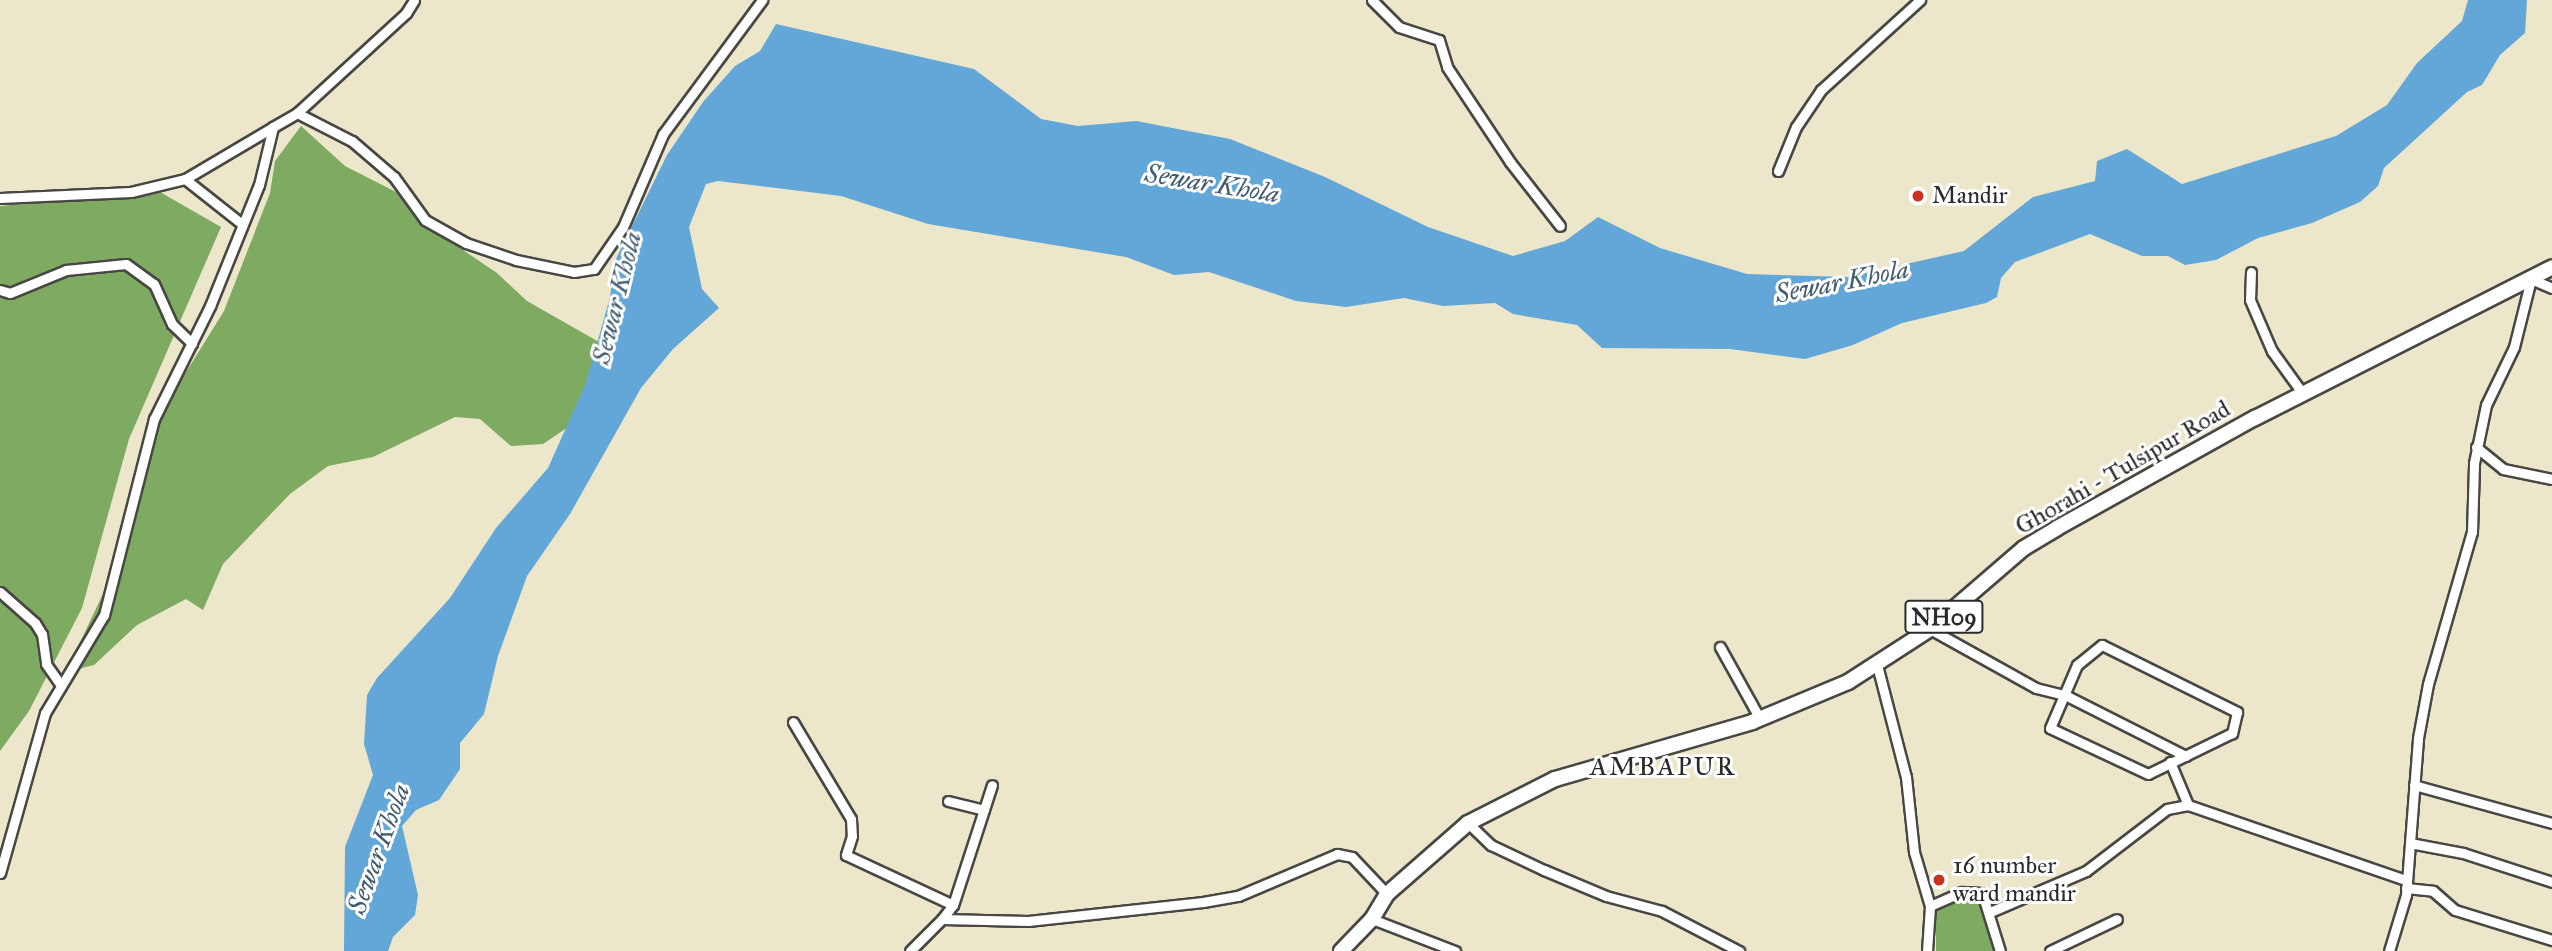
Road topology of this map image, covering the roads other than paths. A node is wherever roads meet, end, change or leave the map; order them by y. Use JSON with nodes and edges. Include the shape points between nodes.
{"nodes":[{"id":1,"x":414,"y":0,"type":"edge"},
{"id":2,"x":762,"y":0,"type":"edge"},
{"id":3,"x":1372,"y":0,"type":"edge"},
{"id":4,"x":1920,"y":0,"type":"edge"},
{"id":5,"x":297,"y":113,"type":"junction"},
{"id":6,"x":274,"y":127,"type":"junction"},
{"id":7,"x":1778,"y":171,"type":"dead end"},
{"id":8,"x":185,"y":179,"type":"junction"},
{"id":9,"x":0,"y":198,"type":"edge"},
{"id":10,"x":242,"y":224,"type":"junction"},
{"id":11,"x":1560,"y":226,"type":"dead end"},
{"id":12,"x":2552,"y":267,"type":"edge"},
{"id":13,"x":2251,"y":272,"type":"dead end"},
{"id":14,"x":2531,"y":279,"type":"junction"},
{"id":15,"x":2552,"y":288,"type":"edge"},
{"id":16,"x":0,"y":290,"type":"edge"},
{"id":17,"x":192,"y":344,"type":"junction"},
{"id":18,"x":2303,"y":394,"type":"junction"},
{"id":19,"x":2476,"y":447,"type":"junction"},
{"id":20,"x":2552,"y":479,"type":"edge"},
{"id":21,"x":0,"y":592,"type":"edge"},
{"id":22,"x":1930,"y":629,"type":"junction"},
{"id":23,"x":1720,"y":647,"type":"dead end"},
{"id":24,"x":1877,"y":665,"type":"junction"},
{"id":25,"x":60,"y":684,"type":"junction"},
{"id":26,"x":2062,"y":695,"type":"junction"},
{"id":27,"x":1760,"y":719,"type":"junction"},
{"id":28,"x":793,"y":722,"type":"dead end"},
{"id":29,"x":2186,"y":756,"type":"junction"},
{"id":30,"x":2170,"y":762,"type":"junction"},
{"id":31,"x":992,"y":785,"type":"dead end"},
{"id":32,"x":2414,"y":785,"type":"junction"},
{"id":33,"x":948,"y":801,"type":"dead end"},
{"id":34,"x":2188,"y":805,"type":"junction"},
{"id":35,"x":984,"y":810,"type":"junction"},
{"id":36,"x":2552,"y":822,"type":"edge"},
{"id":37,"x":1468,"y":823,"type":"junction"},
{"id":38,"x":2410,"y":843,"type":"junction"},
{"id":39,"x":4,"y":849,"type":"edge"},
{"id":40,"x":0,"y":873,"type":"edge"},
{"id":41,"x":2552,"y":882,"type":"edge"},
{"id":42,"x":2406,"y":884,"type":"junction"},
{"id":43,"x":1387,"y":894,"type":"junction"},
{"id":44,"x":953,"y":905,"type":"junction"},
{"id":45,"x":1930,"y":906,"type":"junction"},
{"id":46,"x":1990,"y":912,"type":"junction"},
{"id":47,"x":942,"y":919,"type":"junction"},
{"id":48,"x":1372,"y":919,"type":"junction"},
{"id":49,"x":2117,"y":919,"type":"dead end"},
{"id":50,"x":2552,"y":940,"type":"edge"},
{"id":51,"x":2391,"y":950,"type":"edge"},
{"id":52,"x":910,"y":951,"type":"edge"},
{"id":53,"x":1341,"y":951,"type":"edge"},
{"id":54,"x":1455,"y":951,"type":"edge"},
{"id":55,"x":1740,"y":951,"type":"edge"},
{"id":56,"x":1927,"y":951,"type":"edge"},
{"id":57,"x":2000,"y":951,"type":"edge"},
{"id":58,"x":2050,"y":951,"type":"edge"}],
"edges":[{"from":1,"to":5,"type":"street","via":[[406,13]]},
{"from":2,"to":5,"type":"street","via":[[663,135],[623,227],[594,269],[575,272],[516,260],[466,243],[425,220],[394,177],[352,141]]},
{"from":3,"to":11,"type":"street","via":[[1399,27],[1439,40],[1447,67],[1510,162]]},
{"from":4,"to":7,"type":"street","via":[[1821,90],[1796,127]]},
{"from":5,"to":6,"type":"street"},
{"from":6,"to":8,"type":"street"},
{"from":6,"to":10,"type":"street","via":[[259,185]]},
{"from":8,"to":9,"type":"street","via":[[131,191]]},
{"from":8,"to":10,"type":"street"},
{"from":10,"to":17,"type":"street"},
{"from":12,"to":14,"type":"main road","name":"Ghorahi - Tulsipur Road","number":"NH09"},
{"from":13,"to":18,"type":"street","via":[[2250,300],[2266,339]]},
{"from":14,"to":15,"type":"street"},
{"from":14,"to":18,"type":"main road","name":"Ghorahi - Tulsipur Road","number":"NH09"},
{"from":14,"to":19,"type":"street","via":[[2514,347],[2497,374]]},
{"from":16,"to":17,"type":"street","via":[[10,293],[66,270],[126,264],[153,284],[172,324]]},
{"from":17,"to":25,"type":"street","via":[[154,419],[104,615]]},
{"from":18,"to":22,"type":"main road","name":"Ghorahi - Tulsipur Road","number":"NH09","via":[[2024,548]]},
{"from":19,"to":20,"type":"street","via":[[2503,469]]},
{"from":19,"to":32,"type":"street","via":[[2472,532],[2428,684]]},
{"from":21,"to":25,"type":"street","via":[[42,634],[46,664]]},
{"from":22,"to":24,"type":"main road","name":"Ghorahi - Tulsipur Road","number":"NH09"},
{"from":22,"to":26,"type":"street","via":[[2024,682]]},
{"from":23,"to":27,"type":"street"},
{"from":24,"to":27,"type":"main road","name":"Ghorahi - Tulsipur Road","number":"NH09"},
{"from":24,"to":45,"type":"street","via":[[1906,777],[1914,852]]},
{"from":25,"to":39,"type":"street","via":[[45,713]]},
{"from":26,"to":29,"type":"street"},
{"from":26,"to":29,"type":"street","via":[[2077,665],[2102,645],[2237,712],[2232,733]]},
{"from":26,"to":30,"type":"street","via":[[2050,728],[2148,774]]},
{"from":27,"to":37,"type":"main road","name":"Ghorahi - Tulsipur Road","number":"NH09","via":[[1555,779]]},
{"from":28,"to":44,"type":"street","via":[[851,819],[846,855]]},
{"from":29,"to":30,"type":"street"},
{"from":30,"to":34,"type":"street"},
{"from":31,"to":35,"type":"street"},
{"from":32,"to":36,"type":"street"},
{"from":32,"to":38,"type":"street"},
{"from":33,"to":35,"type":"street"},
{"from":34,"to":42,"type":"street"},
{"from":34,"to":46,"type":"street","via":[[2166,809],[2086,871]]},
{"from":35,"to":44,"type":"street"},
{"from":37,"to":43,"type":"main road","name":"Ghorahi - Tulsipur Road","number":"NH09"},
{"from":37,"to":55,"type":"street","via":[[1492,845],[1544,870],[1606,896],[1662,911]]},
{"from":38,"to":41,"type":"street","via":[[2463,853]]},
{"from":38,"to":42,"type":"street"},
{"from":39,"to":40,"type":"street"},
{"from":42,"to":50,"type":"street","via":[[2433,891],[2455,910]]},
{"from":42,"to":51,"type":"street"},
{"from":43,"to":47,"type":"street","via":[[1352,857],[1337,854],[1238,896],[1203,902],[1028,921]]},
{"from":43,"to":48,"type":"main road","name":"Ghorahi - Tulsipur Road","number":"NH09"},
{"from":44,"to":47,"type":"street"},
{"from":45,"to":46,"type":"street","via":[[1975,891],[1982,893]]},
{"from":45,"to":56,"type":"street"},
{"from":46,"to":57,"type":"street"},
{"from":47,"to":52,"type":"street"},
{"from":48,"to":53,"type":"main road","name":"Ghorahi - Tulsipur Road","number":"NH09"},
{"from":48,"to":54,"type":"street"},
{"from":49,"to":58,"type":"street"}]}
